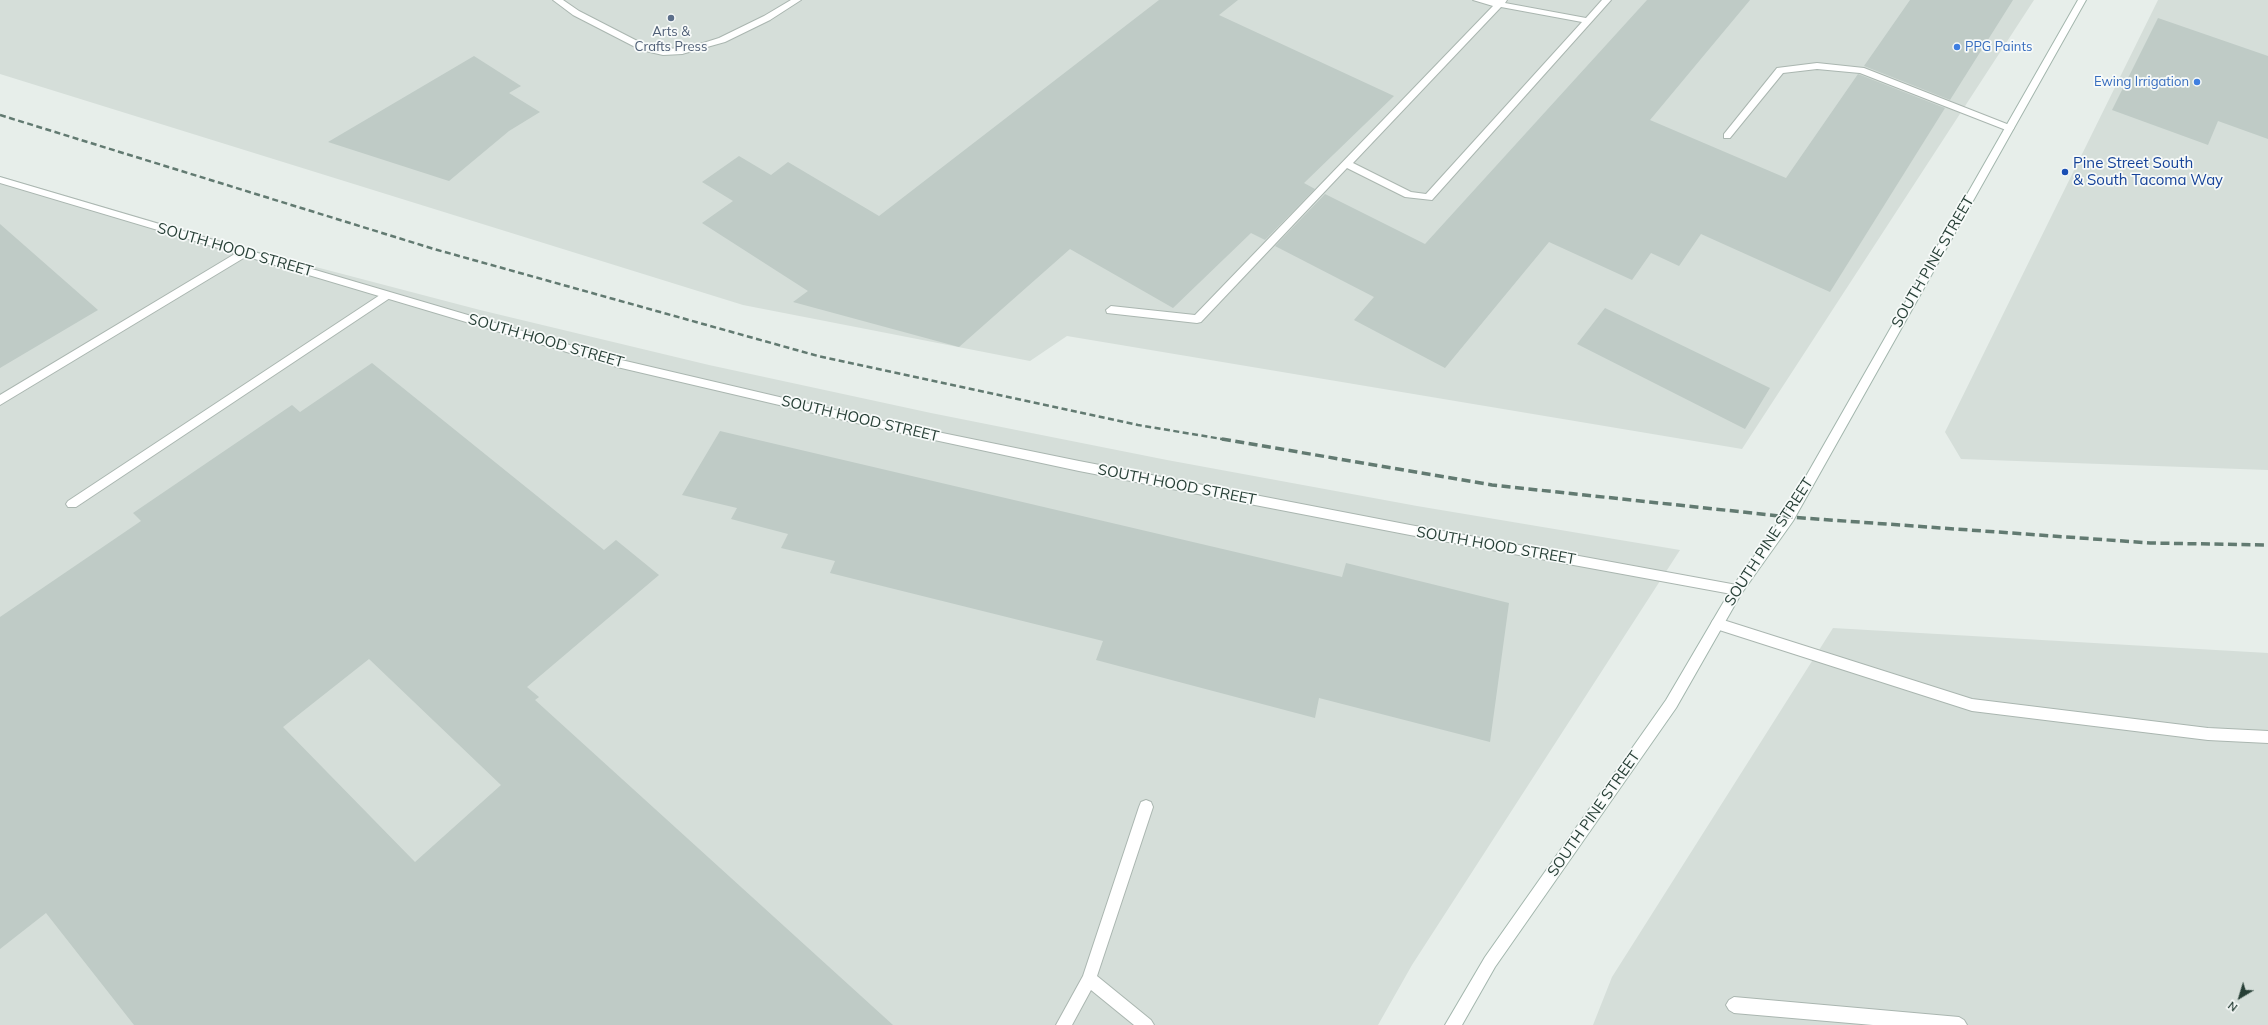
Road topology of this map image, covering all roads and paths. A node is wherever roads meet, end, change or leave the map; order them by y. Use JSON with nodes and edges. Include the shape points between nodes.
{"nodes":[{"id":1,"x":557,"y":0,"type":"edge"},
{"id":2,"x":797,"y":0,"type":"edge"},
{"id":3,"x":1477,"y":0,"type":"edge"},
{"id":4,"x":1607,"y":0,"type":"edge"},
{"id":5,"x":2082,"y":0,"type":"edge"},
{"id":6,"x":1502,"y":2,"type":"edge"},
{"id":7,"x":1588,"y":21,"type":"junction"},
{"id":8,"x":2009,"y":128,"type":"junction"},
{"id":9,"x":1727,"y":136,"type":"dead end"},
{"id":10,"x":1347,"y":164,"type":"junction"},
{"id":11,"x":0,"y":180,"type":"edge"},
{"id":12,"x":243,"y":253,"type":"junction"},
{"id":13,"x":386,"y":295,"type":"junction"},
{"id":14,"x":1111,"y":310,"type":"dead end"},
{"id":15,"x":0,"y":401,"type":"edge"},
{"id":16,"x":72,"y":504,"type":"dead end"},
{"id":17,"x":1737,"y":590,"type":"junction"},
{"id":18,"x":1717,"y":624,"type":"junction"},
{"id":19,"x":2268,"y":737,"type":"edge"},
{"id":20,"x":1146,"y":807,"type":"dead end"},
{"id":21,"x":1089,"y":979,"type":"junction"},
{"id":22,"x":1734,"y":1005,"type":"dead end"},
{"id":23,"x":1064,"y":1025,"type":"edge"},
{"id":24,"x":1146,"y":1025,"type":"edge"},
{"id":25,"x":1453,"y":1025,"type":"edge"},
{"id":26,"x":1959,"y":1025,"type":"edge"}],
"edges":[{"from":1,"to":2,"type":"street","via":[[588,20],[644,48],[663,52],[682,51],[722,40]]},
{"from":3,"to":6,"type":"street"},
{"from":4,"to":7,"type":"street"},
{"from":5,"to":8,"type":"street","name":"SOUTH PINE STREET"},
{"from":6,"to":7,"type":"street"},
{"from":6,"to":10,"type":"street"},
{"from":7,"to":10,"type":"street","via":[[1428,198],[1409,194]]},
{"from":8,"to":9,"type":"street","via":[[1861,70],[1817,66],[1780,70]]},
{"from":8,"to":17,"type":"street","name":"SOUTH PINE STREET","via":[[1789,517]]},
{"from":10,"to":14,"type":"street","via":[[1197,319]]},
{"from":11,"to":12,"type":"street","name":"SOUTH HOOD STREET"},
{"from":12,"to":13,"type":"street","name":"SOUTH HOOD STREET"},
{"from":12,"to":15,"type":"street"},
{"from":13,"to":16,"type":"street"},
{"from":13,"to":17,"type":"street","name":"SOUTH HOOD STREET","via":[[618,363],[869,422],[1079,466]]},
{"from":17,"to":18,"type":"street","name":"SOUTH PINE STREET"},
{"from":18,"to":19,"type":"street","via":[[1972,704],[2208,734]]},
{"from":18,"to":25,"type":"street","name":"SOUTH PINE STREET","via":[[1671,704],[1490,962]]},
{"from":20,"to":21,"type":"street"},
{"from":21,"to":23,"type":"street"},
{"from":21,"to":24,"type":"street"},
{"from":22,"to":26,"type":"street"}]}
